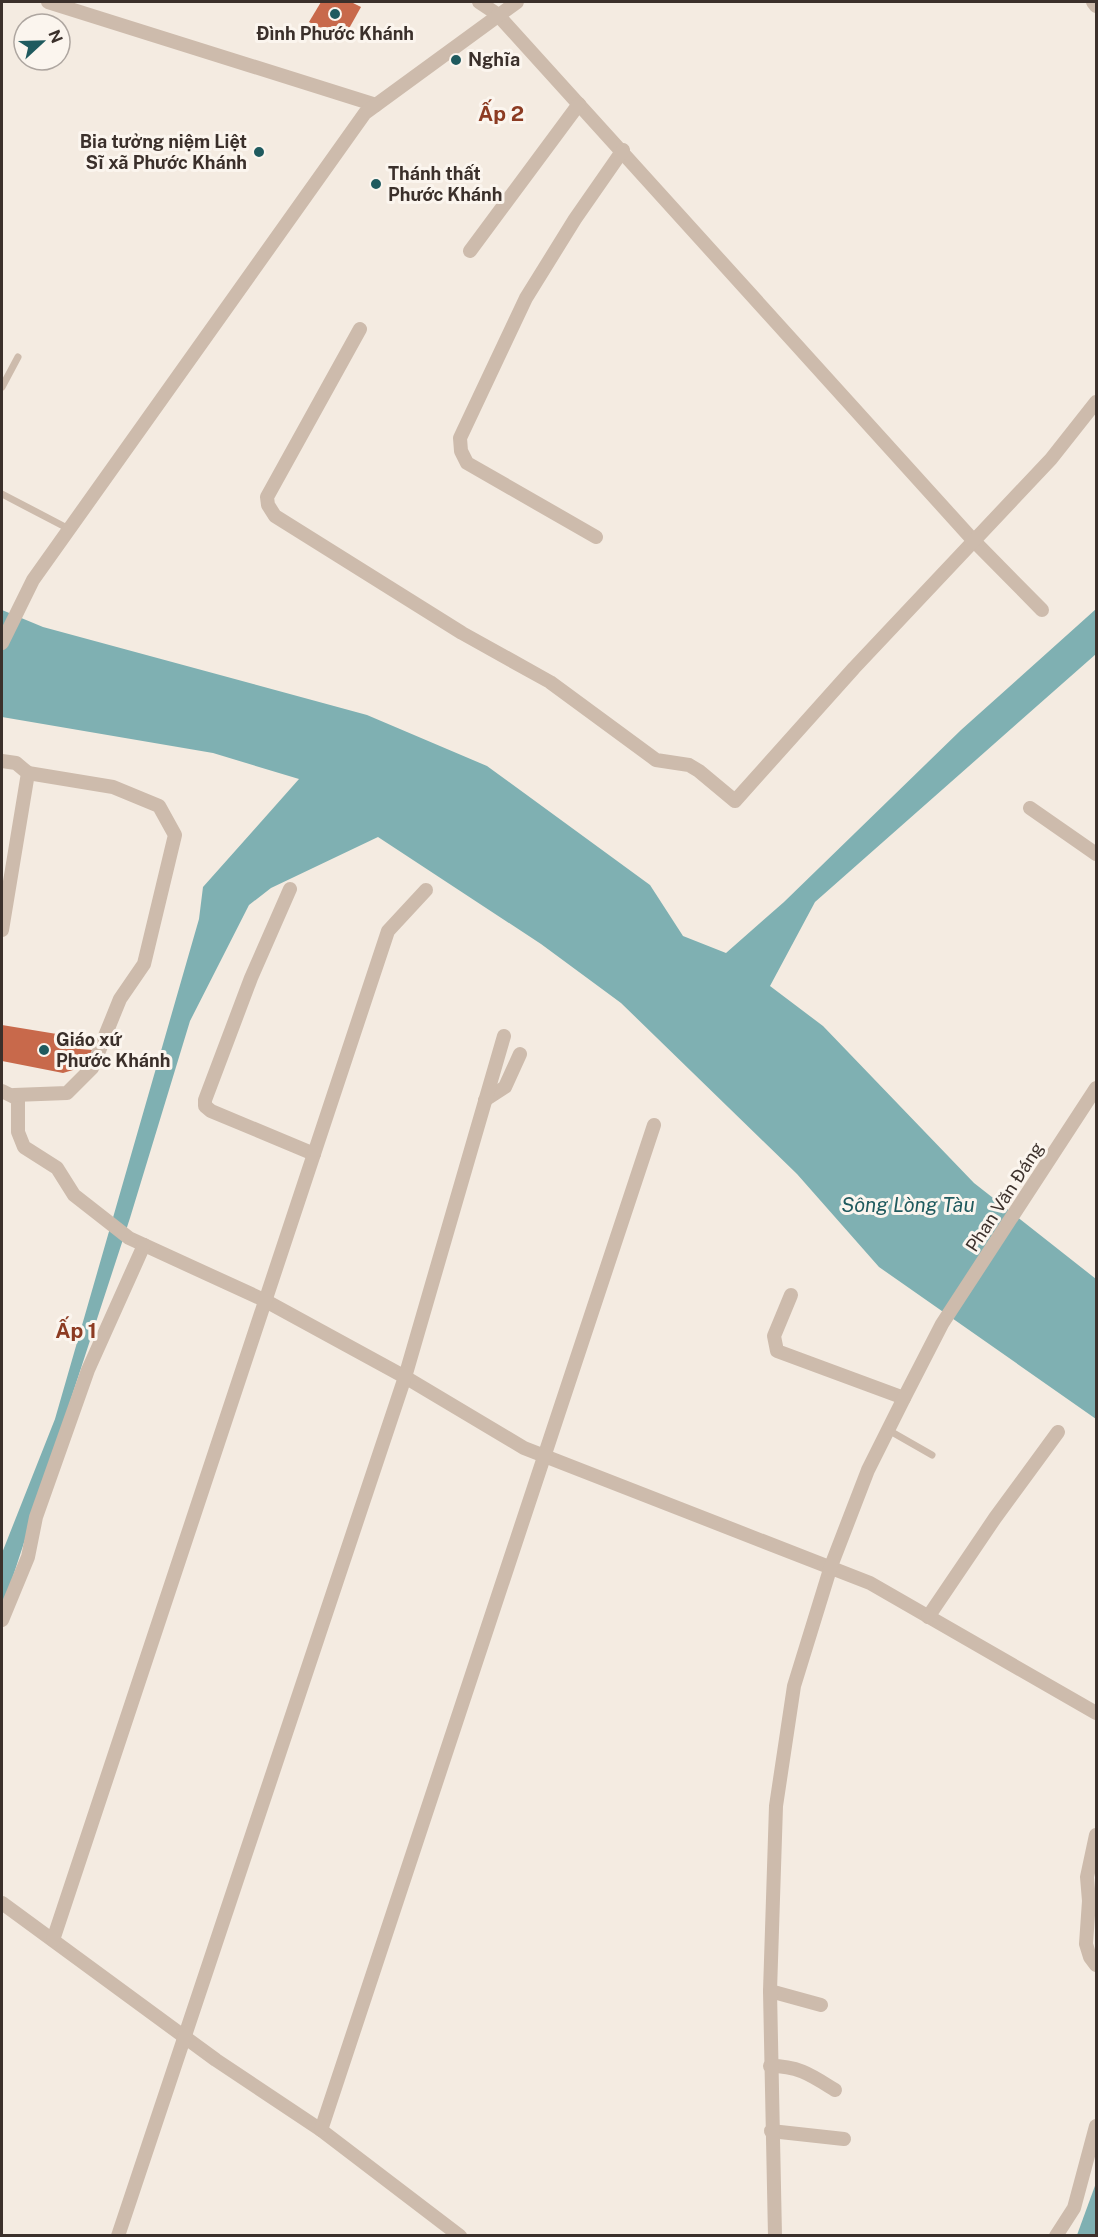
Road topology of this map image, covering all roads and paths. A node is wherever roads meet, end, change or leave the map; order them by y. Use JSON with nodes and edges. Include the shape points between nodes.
{"nodes":[{"id":1,"x":48,"y":2,"type":"edge"},
{"id":2,"x":479,"y":2,"type":"edge"},
{"id":3,"x":517,"y":2,"type":"edge"},
{"id":4,"x":1093,"y":2,"type":"edge"},
{"id":5,"x":1096,"y":6,"type":"edge"},
{"id":6,"x":497,"y":14,"type":"junction"},
{"id":7,"x":579,"y":104,"type":"junction"},
{"id":8,"x":376,"y":105,"type":"junction"},
{"id":9,"x":623,"y":150,"type":"junction"},
{"id":10,"x":470,"y":251,"type":"dead end"},
{"id":11,"x":360,"y":329,"type":"dead end"},
{"id":12,"x":18,"y":357,"type":"dead end"},
{"id":13,"x":2,"y":387,"type":"edge"},
{"id":14,"x":1096,"y":402,"type":"edge"},
{"id":15,"x":2,"y":494,"type":"edge"},
{"id":16,"x":69,"y":529,"type":"junction"},
{"id":17,"x":596,"y":537,"type":"dead end"},
{"id":18,"x":973,"y":540,"type":"junction"},
{"id":19,"x":1042,"y":610,"type":"dead end"},
{"id":20,"x":2,"y":643,"type":"edge"},
{"id":21,"x":2,"y":760,"type":"edge"},
{"id":22,"x":28,"y":773,"type":"junction"},
{"id":23,"x":1030,"y":808,"type":"dead end"},
{"id":24,"x":1096,"y":854,"type":"edge"},
{"id":25,"x":290,"y":889,"type":"dead end"},
{"id":26,"x":426,"y":890,"type":"dead end"},
{"id":27,"x":2,"y":930,"type":"edge"},
{"id":28,"x":504,"y":1036,"type":"dead end"},
{"id":29,"x":520,"y":1054,"type":"dead end"},
{"id":30,"x":1096,"y":1088,"type":"edge"},
{"id":31,"x":8,"y":1093,"type":"edge"},
{"id":32,"x":485,"y":1100,"type":"junction"},
{"id":33,"x":654,"y":1125,"type":"dead end"},
{"id":34,"x":314,"y":1154,"type":"junction"},
{"id":35,"x":144,"y":1245,"type":"junction"},
{"id":36,"x":791,"y":1295,"type":"dead end"},
{"id":37,"x":264,"y":1300,"type":"junction"},
{"id":38,"x":405,"y":1377,"type":"junction"},
{"id":39,"x":904,"y":1398,"type":"junction"},
{"id":40,"x":890,"y":1431,"type":"junction"},
{"id":41,"x":1058,"y":1432,"type":"dead end"},
{"id":42,"x":932,"y":1455,"type":"dead end"},
{"id":43,"x":545,"y":1456,"type":"junction"},
{"id":44,"x":837,"y":1569,"type":"junction"},
{"id":45,"x":3,"y":1617,"type":"edge"},
{"id":46,"x":928,"y":1617,"type":"junction"},
{"id":47,"x":1096,"y":1713,"type":"edge"},
{"id":48,"x":1096,"y":1835,"type":"edge"},
{"id":49,"x":2,"y":1903,"type":"edge"},
{"id":50,"x":53,"y":1940,"type":"junction"},
{"id":51,"x":1096,"y":1965,"type":"edge"},
{"id":52,"x":776,"y":1993,"type":"junction"},
{"id":53,"x":814,"y":2004,"type":"dead end"},
{"id":54,"x":185,"y":2037,"type":"junction"},
{"id":55,"x":770,"y":2066,"type":"junction"},
{"id":56,"x":835,"y":2090,"type":"dead end"},
{"id":57,"x":1096,"y":2126,"type":"edge"},
{"id":58,"x":321,"y":2130,"type":"junction"},
{"id":59,"x":771,"y":2130,"type":"junction"},
{"id":60,"x":844,"y":2139,"type":"dead end"},
{"id":61,"x":118,"y":2235,"type":"edge"},
{"id":62,"x":460,"y":2235,"type":"edge"},
{"id":63,"x":775,"y":2235,"type":"edge"},
{"id":64,"x":1056,"y":2235,"type":"edge"}],
"edges":[{"from":1,"to":8,"type":"street"},
{"from":2,"to":6,"type":"street"},
{"from":3,"to":6,"type":"street"},
{"from":4,"to":5,"type":"street"},
{"from":6,"to":7,"type":"street"},
{"from":6,"to":8,"type":"street"},
{"from":7,"to":9,"type":"street"},
{"from":7,"to":10,"type":"street"},
{"from":8,"to":16,"type":"street","via":[[365,113]]},
{"from":9,"to":17,"type":"street","via":[[526,298],[460,438],[467,463]]},
{"from":9,"to":18,"type":"street"},
{"from":11,"to":18,"type":"street","via":[[267,497],[275,516],[550,682],[656,760],[689,765],[735,801]]},
{"from":12,"to":13,"type":"lane"},
{"from":14,"to":18,"type":"street","via":[[1051,459]]},
{"from":15,"to":16,"type":"lane"},
{"from":16,"to":20,"type":"street","via":[[33,579]]},
{"from":18,"to":19,"type":"street"},
{"from":21,"to":22,"type":"street","via":[[16,763]]},
{"from":22,"to":27,"type":"street"},
{"from":22,"to":31,"type":"street","via":[[113,787],[159,806],[175,835],[144,964],[120,999],[92,1068],[67,1093]]},
{"from":23,"to":24,"type":"street"},
{"from":25,"to":34,"type":"street","via":[[250,978],[205,1100],[211,1111]]},
{"from":26,"to":34,"type":"street","via":[[388,931]]},
{"from":28,"to":32,"type":"street"},
{"from":29,"to":32,"type":"street","via":[[505,1087]]},
{"from":30,"to":39,"type":"street","name":"Phan Văn Đáng","via":[[942,1324]]},
{"from":31,"to":35,"type":"street","via":[[20,1104],[18,1132],[24,1147],[57,1168],[74,1195],[129,1238]]},
{"from":32,"to":38,"type":"street"},
{"from":33,"to":43,"type":"street"},
{"from":34,"to":37,"type":"street"},
{"from":35,"to":37,"type":"street"},
{"from":35,"to":45,"type":"street","via":[[88,1370],[36,1517],[28,1557]]},
{"from":36,"to":39,"type":"street","via":[[774,1336],[777,1351]]},
{"from":37,"to":38,"type":"street"},
{"from":37,"to":50,"type":"street"},
{"from":38,"to":43,"type":"street","via":[[502,1436]]},
{"from":38,"to":54,"type":"street"},
{"from":39,"to":40,"type":"street","name":"Phan Văn Đáng"},
{"from":40,"to":42,"type":"lane"},
{"from":40,"to":44,"type":"street","name":"Phan Văn Đáng","via":[[868,1470]]},
{"from":41,"to":46,"type":"street"},
{"from":43,"to":44,"type":"street"},
{"from":43,"to":58,"type":"street"},
{"from":44,"to":46,"type":"street","via":[[870,1583]]},
{"from":44,"to":52,"type":"street","name":"Phan Văn Đáng","via":[[794,1686],[776,1806]]},
{"from":46,"to":47,"type":"street"},
{"from":48,"to":51,"type":"street","via":[[1087,1876],[1086,1944]]},
{"from":49,"to":50,"type":"street"},
{"from":50,"to":54,"type":"street"},
{"from":52,"to":53,"type":"street"},
{"from":52,"to":55,"type":"street","name":"Phan Văn Đáng"},
{"from":54,"to":58,"type":"street"},
{"from":54,"to":61,"type":"street"},
{"from":55,"to":56,"type":"street","via":[[791,2066]]},
{"from":55,"to":59,"type":"street","name":"Phan Văn Đáng"},
{"from":57,"to":64,"type":"street","via":[[1074,2208]]},
{"from":58,"to":62,"type":"street"},
{"from":59,"to":60,"type":"street"},
{"from":59,"to":63,"type":"street","name":"Phan Văn Đáng"}]}
